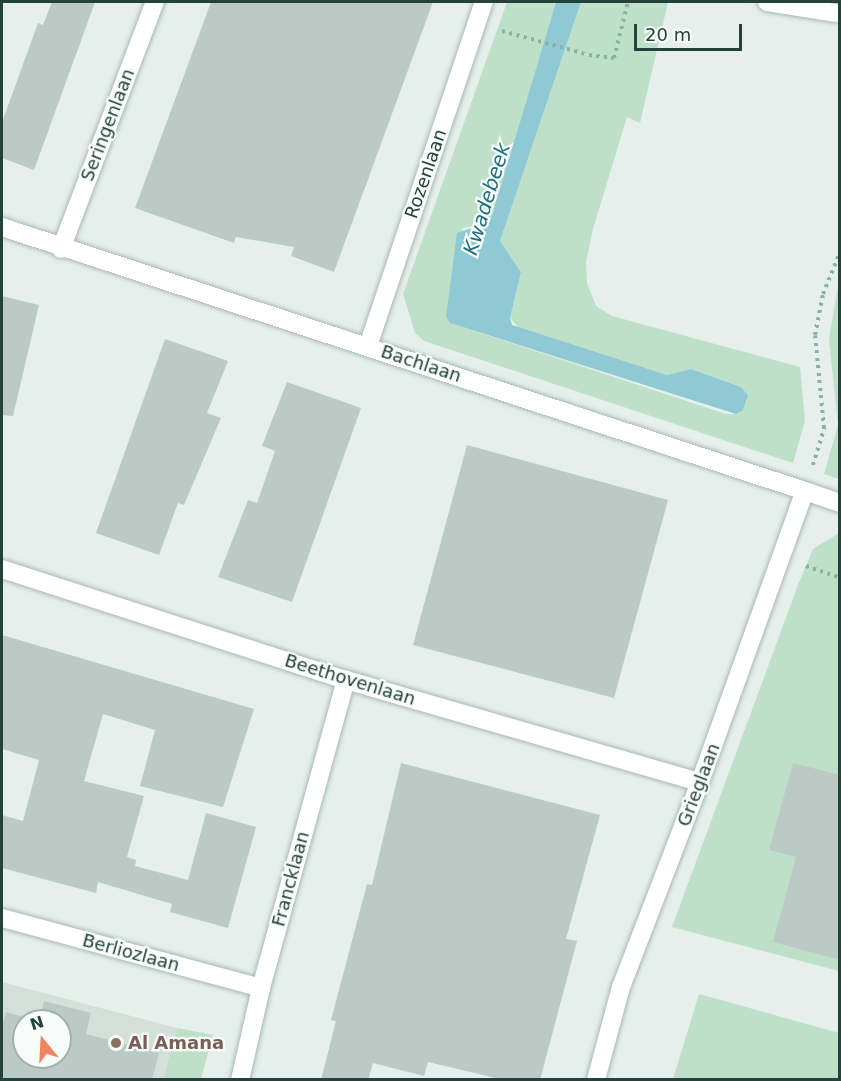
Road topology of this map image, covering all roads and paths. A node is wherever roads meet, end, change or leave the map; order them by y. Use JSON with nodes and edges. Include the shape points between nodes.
{"nodes":[{"id":1,"x":155,"y":2,"type":"edge"},
{"id":2,"x":484,"y":2,"type":"edge"},
{"id":3,"x":628,"y":2,"type":"edge"},
{"id":4,"x":767,"y":2,"type":"edge"},
{"id":5,"x":836,"y":13,"type":"dead end"},
{"id":6,"x":499,"y":30,"type":"dead end"},
{"id":7,"x":2,"y":227,"type":"edge"},
{"id":8,"x":61,"y":249,"type":"junction"},
{"id":9,"x":840,"y":252,"type":"edge"},
{"id":10,"x":368,"y":346,"type":"junction"},
{"id":11,"x":805,"y":491,"type":"junction"},
{"id":12,"x":840,"y":503,"type":"edge"},
{"id":13,"x":782,"y":556,"type":"junction"},
{"id":14,"x":2,"y":569,"type":"edge"},
{"id":15,"x":840,"y":578,"type":"edge"},
{"id":16,"x":346,"y":680,"type":"junction"},
{"id":17,"x":700,"y":782,"type":"junction"},
{"id":18,"x":2,"y":918,"type":"edge"},
{"id":19,"x":261,"y":988,"type":"junction"},
{"id":20,"x":240,"y":1080,"type":"edge"},
{"id":21,"x":596,"y":1080,"type":"edge"}],
"edges":[{"from":1,"to":8,"type":"street","name":"Seringenlaan"},
{"from":2,"to":10,"type":"street","name":"Rozenlaan"},
{"from":3,"to":6,"type":"path","via":[[614,58]]},
{"from":4,"to":5,"type":"street"},
{"from":7,"to":8,"type":"street","name":"Bachlaan"},
{"from":8,"to":10,"type":"street","name":"Bachlaan"},
{"from":9,"to":11,"type":"path","via":[[823,294],[815,335],[824,428]]},
{"from":10,"to":11,"type":"street","name":"Bachlaan"},
{"from":11,"to":12,"type":"street","name":"Bachlaan"},
{"from":11,"to":13,"type":"street","name":"Grieglaan"},
{"from":13,"to":15,"type":"path"},
{"from":13,"to":17,"type":"street","name":"Grieglaan"},
{"from":14,"to":16,"type":"street","name":"Beethovenlaan"},
{"from":16,"to":17,"type":"street","name":"Beethovenlaan"},
{"from":16,"to":19,"type":"street","name":"Francklaan"},
{"from":17,"to":21,"type":"street","name":"Grieglaan","via":[[621,987]]},
{"from":18,"to":19,"type":"street","name":"Berliozlaan"},
{"from":19,"to":20,"type":"street","name":"Francklaan"}]}
